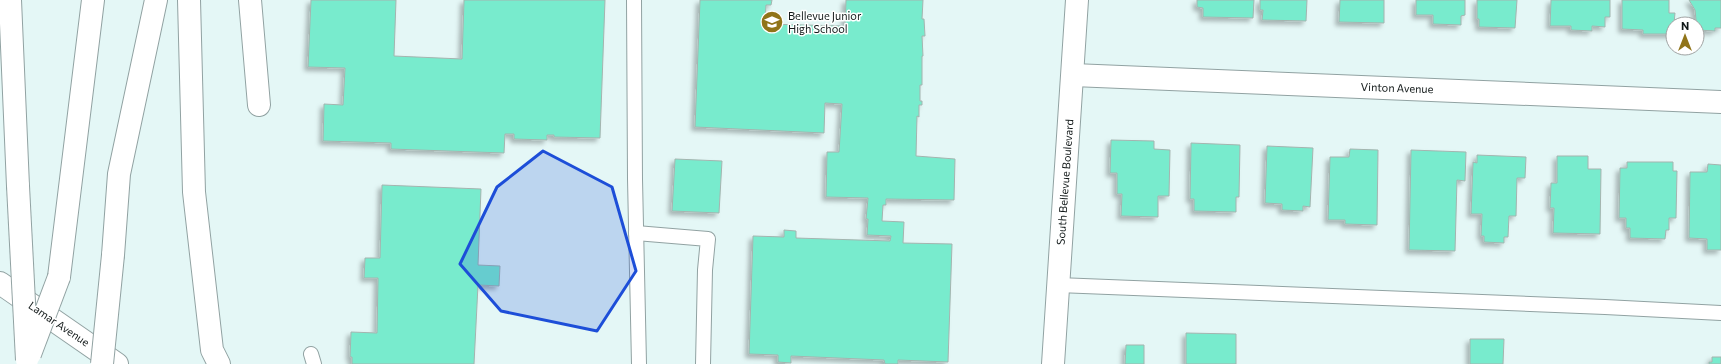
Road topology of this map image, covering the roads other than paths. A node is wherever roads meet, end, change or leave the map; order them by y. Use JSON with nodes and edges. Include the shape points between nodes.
{"nodes":[{"id":1,"x":10,"y":0,"type":"edge"},
{"id":2,"x":93,"y":0,"type":"edge"},
{"id":3,"x":156,"y":0,"type":"edge"},
{"id":4,"x":190,"y":0,"type":"edge"},
{"id":5,"x":250,"y":0,"type":"edge"},
{"id":6,"x":634,"y":0,"type":"edge"},
{"id":7,"x":1077,"y":0,"type":"edge"},
{"id":8,"x":1073,"y":75,"type":"junction"},
{"id":9,"x":1721,"y":102,"type":"edge"},
{"id":10,"x":259,"y":105,"type":"dead end"},
{"id":11,"x":636,"y":233,"type":"junction"},
{"id":12,"x":0,"y":283,"type":"edge"},
{"id":13,"x":1058,"y":285,"type":"junction"},
{"id":14,"x":1721,"y":313,"type":"edge"},
{"id":15,"x":27,"y":362,"type":"edge"},
{"id":16,"x":102,"y":364,"type":"edge"},
{"id":17,"x":117,"y":364,"type":"edge"},
{"id":18,"x":219,"y":364,"type":"edge"},
{"id":19,"x":639,"y":364,"type":"edge"},
{"id":20,"x":703,"y":364,"type":"edge"},
{"id":21,"x":1053,"y":364,"type":"edge"}],
"edges":[{"from":1,"to":15,"type":"main road","bridge":true},
{"from":2,"to":15,"type":"main road","bridge":true,"via":[[59,277]]},
{"from":3,"to":16,"type":"main road","bridge":true,"via":[[119,174]]},
{"from":4,"to":18,"type":"main road","via":[[194,192],[212,350]]},
{"from":5,"to":10,"type":"main road"},
{"from":6,"to":11,"type":"lane"},
{"from":7,"to":8,"type":"main road","name":"South Bellevue Boulevard"},
{"from":8,"to":9,"type":"main road","name":"Vinton Avenue"},
{"from":8,"to":13,"type":"main road","name":"South Bellevue Boulevard"},
{"from":11,"to":19,"type":"lane"},
{"from":11,"to":20,"type":"lane","via":[[708,239]]},
{"from":12,"to":17,"type":"main road","name":"Lamar Avenue"},
{"from":13,"to":14,"type":"lane"},
{"from":13,"to":21,"type":"main road","name":"South Bellevue Boulevard"}]}
